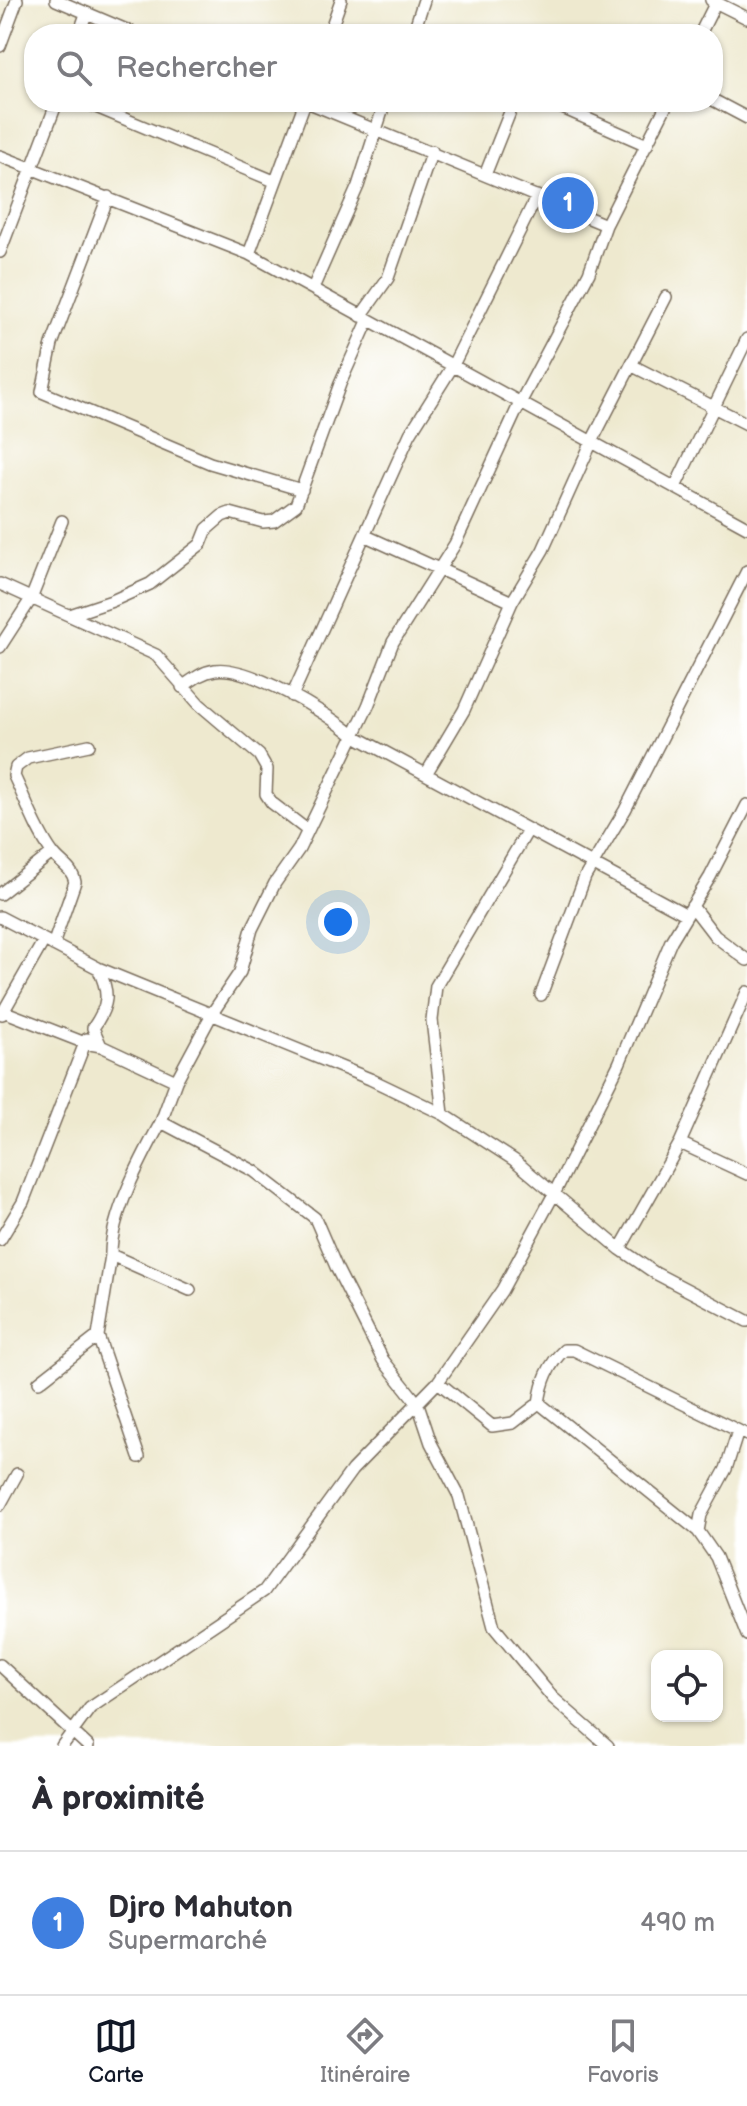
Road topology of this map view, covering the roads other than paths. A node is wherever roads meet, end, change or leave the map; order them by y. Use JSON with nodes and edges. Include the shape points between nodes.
{"nodes":[{"id":1,"x":17,"y":0,"type":"edge"},
{"id":2,"x":56,"y":0,"type":"edge"},
{"id":3,"x":341,"y":0,"type":"edge"},
{"id":4,"x":424,"y":0,"type":"edge"},
{"id":5,"x":715,"y":1,"type":"edge"},
{"id":6,"x":86,"y":14,"type":"junction"},
{"id":7,"x":747,"y":18,"type":"edge"},
{"id":8,"x":82,"y":24,"type":"edge"},
{"id":9,"x":111,"y":24,"type":"edge"},
{"id":10,"x":333,"y":24,"type":"edge"},
{"id":11,"x":416,"y":24,"type":"edge"},
{"id":12,"x":705,"y":24,"type":"edge"},
{"id":13,"x":0,"y":46,"type":"edge"},
{"id":14,"x":723,"y":105,"type":"edge"},
{"id":15,"x":53,"y":112,"type":"edge"},
{"id":16,"x":108,"y":112,"type":"edge"},
{"id":17,"x":302,"y":112,"type":"edge"},
{"id":18,"x":333,"y":112,"type":"edge"},
{"id":19,"x":381,"y":112,"type":"edge"},
{"id":20,"x":510,"y":112,"type":"edge"},
{"id":21,"x":572,"y":112,"type":"edge"},
{"id":22,"x":663,"y":112,"type":"edge"},
{"id":23,"x":747,"y":118,"type":"edge"},
{"id":24,"x":375,"y":128,"type":"junction"},
{"id":25,"x":647,"y":145,"type":"junction"},
{"id":26,"x":432,"y":151,"type":"junction"},
{"id":27,"x":0,"y":156,"type":"edge"},
{"id":28,"x":30,"y":166,"type":"junction"},
{"id":29,"x":485,"y":175,"type":"junction"},
{"id":30,"x":274,"y":181,"type":"junction"},
{"id":31,"x":537,"y":196,"type":"junction"},
{"id":32,"x":108,"y":197,"type":"junction"},
{"id":33,"x":606,"y":225,"type":"junction"},
{"id":34,"x":0,"y":252,"type":"edge"},
{"id":35,"x":249,"y":254,"type":"junction"},
{"id":36,"x":313,"y":288,"type":"junction"},
{"id":37,"x":666,"y":297,"type":"dead end"},
{"id":38,"x":365,"y":318,"type":"junction"},
{"id":39,"x":747,"y":339,"type":"edge"},
{"id":40,"x":631,"y":365,"type":"junction"},
{"id":41,"x":452,"y":367,"type":"junction"},
{"id":42,"x":519,"y":405,"type":"junction"},
{"id":43,"x":714,"y":407,"type":"junction"},
{"id":44,"x":747,"y":424,"type":"edge"},
{"id":45,"x":593,"y":439,"type":"junction"},
{"id":46,"x":676,"y":485,"type":"junction"},
{"id":47,"x":302,"y":490,"type":"junction"},
{"id":48,"x":62,"y":521,"type":"dead end"},
{"id":49,"x":747,"y":527,"type":"edge"},
{"id":50,"x":366,"y":536,"type":"junction"},
{"id":51,"x":438,"y":566,"type":"junction"},
{"id":52,"x":747,"y":571,"type":"edge"},
{"id":53,"x":0,"y":584,"type":"edge"},
{"id":54,"x":31,"y":599,"type":"junction"},
{"id":55,"x":512,"y":602,"type":"junction"},
{"id":56,"x":70,"y":615,"type":"junction"},
{"id":57,"x":0,"y":647,"type":"edge"},
{"id":58,"x":182,"y":687,"type":"junction"},
{"id":59,"x":292,"y":696,"type":"junction"},
{"id":60,"x":353,"y":735,"type":"junction"},
{"id":61,"x":89,"y":745,"type":"dead end"},
{"id":62,"x":426,"y":774,"type":"junction"},
{"id":63,"x":747,"y":805,"type":"edge"},
{"id":64,"x":307,"y":830,"type":"junction"},
{"id":65,"x":528,"y":830,"type":"junction"},
{"id":66,"x":52,"y":853,"type":"junction"},
{"id":67,"x":593,"y":862,"type":"junction"},
{"id":68,"x":0,"y":894,"type":"edge"},
{"id":69,"x":689,"y":910,"type":"junction"},
{"id":70,"x":0,"y":917,"type":"edge"},
{"id":71,"x":48,"y":943,"type":"junction"},
{"id":72,"x":747,"y":960,"type":"edge"},
{"id":73,"x":98,"y":968,"type":"junction"},
{"id":74,"x":747,"y":992,"type":"edge"},
{"id":75,"x":541,"y":995,"type":"dead end"},
{"id":76,"x":3,"y":1006,"type":"edge"},
{"id":77,"x":213,"y":1012,"type":"junction"},
{"id":78,"x":93,"y":1028,"type":"junction"},
{"id":79,"x":85,"y":1043,"type":"junction"},
{"id":80,"x":101,"y":1046,"type":"junction"},
{"id":81,"x":176,"y":1081,"type":"junction"},
{"id":82,"x":443,"y":1114,"type":"junction"},
{"id":83,"x":161,"y":1122,"type":"junction"},
{"id":84,"x":680,"y":1143,"type":"junction"},
{"id":85,"x":747,"y":1174,"type":"edge"},
{"id":86,"x":555,"y":1192,"type":"junction"},
{"id":87,"x":0,"y":1240,"type":"edge"},
{"id":88,"x":620,"y":1249,"type":"junction"},
{"id":89,"x":111,"y":1255,"type":"junction"},
{"id":90,"x":190,"y":1290,"type":"dead end"},
{"id":91,"x":747,"y":1321,"type":"edge"},
{"id":92,"x":98,"y":1336,"type":"junction"},
{"id":93,"x":39,"y":1382,"type":"dead end"},
{"id":94,"x":438,"y":1382,"type":"junction"},
{"id":95,"x":539,"y":1403,"type":"junction"},
{"id":96,"x":418,"y":1404,"type":"junction"},
{"id":97,"x":742,"y":1433,"type":"edge"},
{"id":98,"x":139,"y":1457,"type":"dead end"},
{"id":99,"x":17,"y":1474,"type":"dead end"},
{"id":100,"x":0,"y":1505,"type":"edge"},
{"id":101,"x":698,"y":1531,"type":"junction"},
{"id":102,"x":747,"y":1635,"type":"edge"},
{"id":103,"x":0,"y":1665,"type":"edge"},
{"id":104,"x":73,"y":1733,"type":"junction"},
{"id":105,"x":62,"y":1746,"type":"edge"},
{"id":106,"x":88,"y":1746,"type":"edge"},
{"id":107,"x":608,"y":1746,"type":"edge"}],
"edges":[{"from":1,"to":13,"type":"street"},
{"from":2,"to":6,"type":"street"},
{"from":3,"to":10,"type":"street"},
{"from":4,"to":11,"type":"street"},
{"from":5,"to":7,"type":"street"},
{"from":5,"to":12,"type":"street"},
{"from":6,"to":8,"type":"street"},
{"from":6,"to":9,"type":"street"},
{"from":14,"to":23,"type":"street"},
{"from":15,"to":28,"type":"street"},
{"from":16,"to":30,"type":"street"},
{"from":17,"to":30,"type":"street"},
{"from":18,"to":24,"type":"street"},
{"from":19,"to":24,"type":"street"},
{"from":20,"to":29,"type":"street"},
{"from":21,"to":25,"type":"street"},
{"from":22,"to":25,"type":"street"},
{"from":24,"to":26,"type":"street"},
{"from":24,"to":36,"type":"street","via":[[358,186]]},
{"from":25,"to":33,"type":"street"},
{"from":26,"to":29,"type":"street"},
{"from":26,"to":38,"type":"street","via":[[388,278]]},
{"from":27,"to":28,"type":"street"},
{"from":28,"to":32,"type":"street"},
{"from":28,"to":34,"type":"street"},
{"from":29,"to":31,"type":"street"},
{"from":30,"to":35,"type":"street"},
{"from":31,"to":33,"type":"street"},
{"from":31,"to":41,"type":"street"},
{"from":32,"to":35,"type":"street"},
{"from":32,"to":47,"type":"street","via":[[52,344],[42,392],[210,463]]},
{"from":33,"to":42,"type":"street","via":[[589,273]]},
{"from":35,"to":36,"type":"street"},
{"from":36,"to":38,"type":"street"},
{"from":37,"to":40,"type":"street"},
{"from":38,"to":41,"type":"street"},
{"from":38,"to":47,"type":"street"},
{"from":39,"to":43,"type":"street"},
{"from":40,"to":43,"type":"street"},
{"from":40,"to":45,"type":"street"},
{"from":41,"to":42,"type":"street"},
{"from":41,"to":50,"type":"street","via":[[410,434]]},
{"from":42,"to":45,"type":"street"},
{"from":42,"to":51,"type":"street","via":[[455,544]]},
{"from":43,"to":44,"type":"street"},
{"from":43,"to":46,"type":"street"},
{"from":45,"to":46,"type":"street"},
{"from":45,"to":55,"type":"street","via":[[543,550]]},
{"from":46,"to":49,"type":"street"},
{"from":47,"to":56,"type":"street","via":[[296,505],[274,521],[222,516],[207,529],[201,544],[150,584]]},
{"from":48,"to":54,"type":"street"},
{"from":50,"to":51,"type":"street"},
{"from":50,"to":59,"type":"street"},
{"from":51,"to":55,"type":"street"},
{"from":51,"to":60,"type":"street","via":[[393,642]]},
{"from":52,"to":67,"type":"street"},
{"from":53,"to":54,"type":"street"},
{"from":54,"to":56,"type":"street"},
{"from":54,"to":57,"type":"street"},
{"from":55,"to":62,"type":"street","via":[[464,710]]},
{"from":56,"to":58,"type":"street","via":[[156,655]]},
{"from":58,"to":59,"type":"street","via":[[216,670],[237,672]]},
{"from":58,"to":64,"type":"street","via":[[259,755],[267,769],[266,794]]},
{"from":59,"to":60,"type":"street"},
{"from":60,"to":62,"type":"street"},
{"from":60,"to":64,"type":"street"},
{"from":61,"to":66,"type":"street","via":[[28,758],[16,767],[14,776]]},
{"from":62,"to":65,"type":"street"},
{"from":63,"to":69,"type":"street"},
{"from":64,"to":77,"type":"street","via":[[252,929],[240,972]]},
{"from":65,"to":67,"type":"street"},
{"from":65,"to":82,"type":"street","via":[[436,986],[432,1020]]},
{"from":66,"to":68,"type":"street"},
{"from":66,"to":71,"type":"street","via":[[73,871],[75,882]]},
{"from":67,"to":69,"type":"street"},
{"from":67,"to":75,"type":"street"},
{"from":69,"to":72,"type":"street"},
{"from":69,"to":86,"type":"street"},
{"from":70,"to":71,"type":"street"},
{"from":71,"to":73,"type":"street"},
{"from":71,"to":76,"type":"street"},
{"from":73,"to":77,"type":"street"},
{"from":73,"to":78,"type":"street","via":[[108,998]]},
{"from":74,"to":84,"type":"street"},
{"from":76,"to":79,"type":"street"},
{"from":77,"to":81,"type":"street"},
{"from":77,"to":82,"type":"street"},
{"from":78,"to":79,"type":"street"},
{"from":78,"to":80,"type":"street"},
{"from":79,"to":80,"type":"street"},
{"from":79,"to":87,"type":"street","via":[[23,1202]]},
{"from":80,"to":81,"type":"street"},
{"from":81,"to":83,"type":"street"},
{"from":82,"to":86,"type":"street"},
{"from":83,"to":89,"type":"street","via":[[125,1202]]},
{"from":83,"to":96,"type":"street","via":[[254,1171],[315,1218],[383,1360]]},
{"from":84,"to":85,"type":"street"},
{"from":84,"to":88,"type":"street"},
{"from":86,"to":88,"type":"street"},
{"from":86,"to":94,"type":"street","via":[[502,1290]]},
{"from":88,"to":91,"type":"street"},
{"from":89,"to":90,"type":"street"},
{"from":89,"to":92,"type":"street"},
{"from":92,"to":93,"type":"street"},
{"from":92,"to":98,"type":"street"},
{"from":94,"to":95,"type":"street","via":[[492,1426],[513,1423]]},
{"from":94,"to":96,"type":"street"},
{"from":95,"to":97,"type":"street","via":[[541,1384],[555,1358],[574,1350]]},
{"from":95,"to":101,"type":"street"},
{"from":96,"to":104,"type":"street","via":[[342,1481],[264,1591],[90,1708]]},
{"from":96,"to":107,"type":"street","via":[[431,1443],[459,1496],[494,1627],[553,1698]]},
{"from":97,"to":101,"type":"street"},
{"from":99,"to":100,"type":"street"},
{"from":101,"to":102,"type":"street","via":[[716,1557]]},
{"from":103,"to":104,"type":"street"},
{"from":104,"to":105,"type":"street"},
{"from":104,"to":106,"type":"street"}]}
